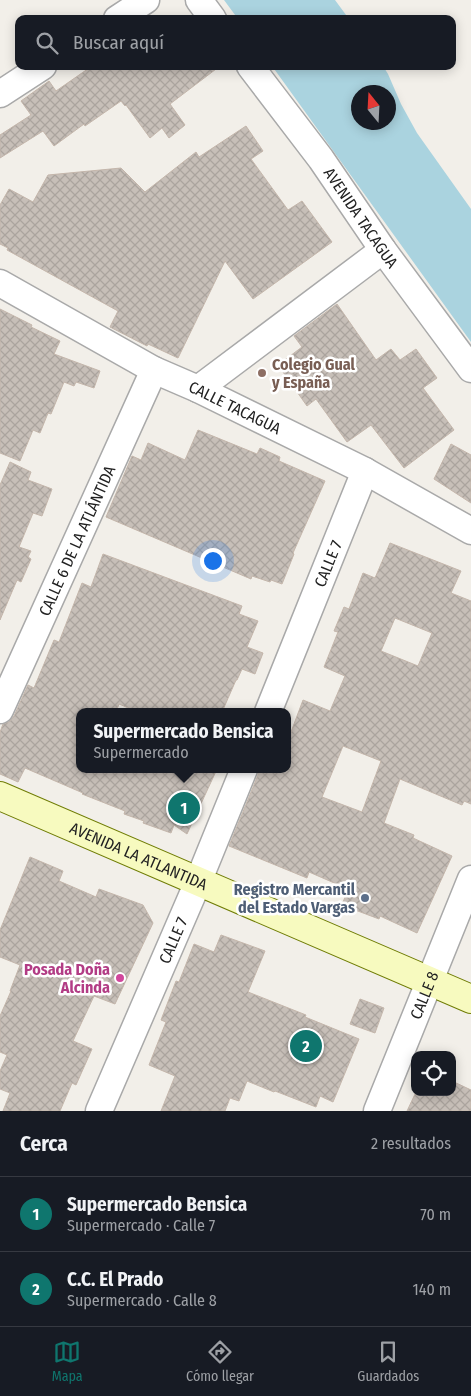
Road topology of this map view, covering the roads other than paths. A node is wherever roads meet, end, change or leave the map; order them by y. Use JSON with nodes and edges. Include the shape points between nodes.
{"nodes":[{"id":1,"x":146,"y":0,"type":"edge"},
{"id":2,"x":199,"y":0,"type":"edge"},
{"id":3,"x":123,"y":15,"type":"edge"},
{"id":4,"x":210,"y":15,"type":"edge"},
{"id":5,"x":37,"y":70,"type":"edge"},
{"id":6,"x":253,"y":70,"type":"edge"},
{"id":7,"x":0,"y":94,"type":"edge"},
{"id":8,"x":383,"y":250,"type":"junction"},
{"id":9,"x":0,"y":282,"type":"edge"},
{"id":10,"x":471,"y":369,"type":"edge"},
{"id":11,"x":154,"y":370,"type":"junction"},
{"id":12,"x":198,"y":389,"type":"junction"},
{"id":13,"x":366,"y":471,"type":"junction"},
{"id":14,"x":471,"y":530,"type":"edge"},
{"id":15,"x":270,"y":708,"type":"edge"},
{"id":16,"x":0,"y":710,"type":"edge"},
{"id":17,"x":242,"y":773,"type":"edge"},
{"id":18,"x":0,"y":796,"type":"edge"},
{"id":19,"x":471,"y":879,"type":"edge"},
{"id":20,"x":198,"y":882,"type":"junction"},
{"id":21,"x":429,"y":982,"type":"junction"},
{"id":22,"x":471,"y":999,"type":"edge"},
{"id":23,"x":99,"y":1111,"type":"edge"},
{"id":24,"x":377,"y":1111,"type":"edge"}],
"edges":[{"from":1,"to":3,"type":"street"},
{"from":2,"to":4,"type":"street"},
{"from":5,"to":7,"type":"street"},
{"from":6,"to":8,"type":"street","name":"AVENIDA TACAGUA","via":[[321,159]]},
{"from":8,"to":10,"type":"street","name":"AVENIDA TACAGUA"},
{"from":8,"to":12,"type":"street"},
{"from":9,"to":11,"type":"street","name":"CALLE TACAGUA"},
{"from":11,"to":12,"type":"street","name":"CALLE TACAGUA"},
{"from":11,"to":16,"type":"street","name":"CALLE 6 DE LA ATLÁNTIDA"},
{"from":12,"to":13,"type":"street","name":"CALLE TACAGUA"},
{"from":13,"to":14,"type":"street","name":"CALLE TACAGUA"},
{"from":13,"to":15,"type":"street","name":"CALLE 7"},
{"from":17,"to":20,"type":"street","name":"CALLE 7"},
{"from":18,"to":20,"type":"street","name":"AVENIDA LA ATLANTIDA"},
{"from":19,"to":21,"type":"street","name":"CALLE 8"},
{"from":20,"to":21,"type":"street","name":"AVENIDA LA ATLANTIDA"},
{"from":20,"to":23,"type":"street","name":"CALLE 7"},
{"from":21,"to":22,"type":"street","name":"AVENIDA LA ATLANTIDA"},
{"from":21,"to":24,"type":"street","name":"CALLE 8"}]}
